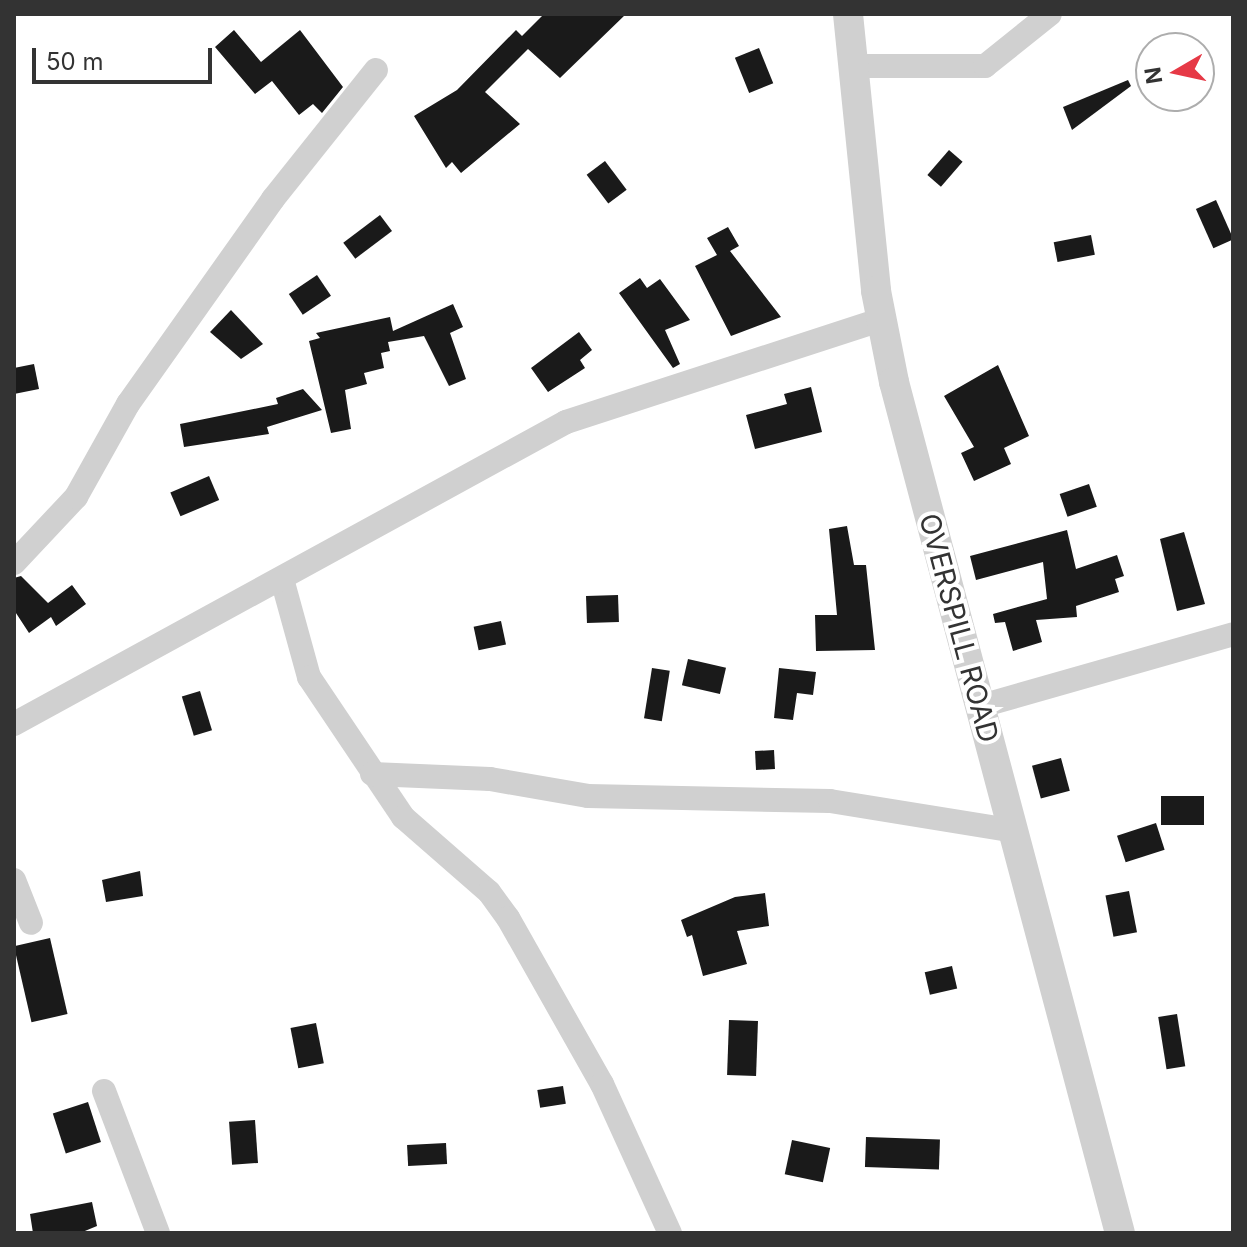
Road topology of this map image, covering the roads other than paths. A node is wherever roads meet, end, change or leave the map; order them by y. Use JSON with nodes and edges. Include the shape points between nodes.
{"nodes":[{"id":1,"x":848,"y":14,"type":"edge"},
{"id":2,"x":1050,"y":14,"type":"edge"},
{"id":3,"x":854,"y":66,"type":"junction"},
{"id":4,"x":376,"y":70,"type":"dead end"},
{"id":5,"x":880,"y":320,"type":"junction"},
{"id":6,"x":14,"y":563,"type":"edge"},
{"id":7,"x":282,"y":579,"type":"junction"},
{"id":8,"x":1233,"y":634,"type":"edge"},
{"id":9,"x":981,"y":706,"type":"junction"},
{"id":10,"x":14,"y":724,"type":"edge"},
{"id":11,"x":372,"y":774,"type":"junction"},
{"id":12,"x":1015,"y":831,"type":"junction"},
{"id":13,"x":14,"y":880,"type":"edge"},
{"id":14,"x":31,"y":923,"type":"dead end"},
{"id":15,"x":104,"y":1091,"type":"dead end"},
{"id":16,"x":158,"y":1233,"type":"edge"},
{"id":17,"x":670,"y":1233,"type":"edge"},
{"id":18,"x":1120,"y":1233,"type":"edge"}],
"edges":[{"from":1,"to":3,"type":"street","name":"OVERSPILL ROAD"},
{"from":2,"to":3,"type":"street","via":[[985,66]]},
{"from":3,"to":5,"type":"street","name":"OVERSPILL ROAD"},
{"from":4,"to":6,"type":"street","via":[[273,199],[128,404],[76,497]]},
{"from":5,"to":7,"type":"street","via":[[566,422]]},
{"from":5,"to":9,"type":"street","name":"OVERSPILL ROAD"},
{"from":7,"to":10,"type":"street"},
{"from":7,"to":11,"type":"street","via":[[309,677]]},
{"from":8,"to":9,"type":"street"},
{"from":9,"to":12,"type":"street","name":"OVERSPILL ROAD"},
{"from":11,"to":12,"type":"street","via":[[490,779],[588,796],[830,801]]},
{"from":11,"to":17,"type":"street","via":[[421,836],[489,892],[508,918],[602,1084]]},
{"from":12,"to":18,"type":"street","name":"OVERSPILL ROAD"},
{"from":13,"to":14,"type":"street"},
{"from":15,"to":16,"type":"street"}]}
